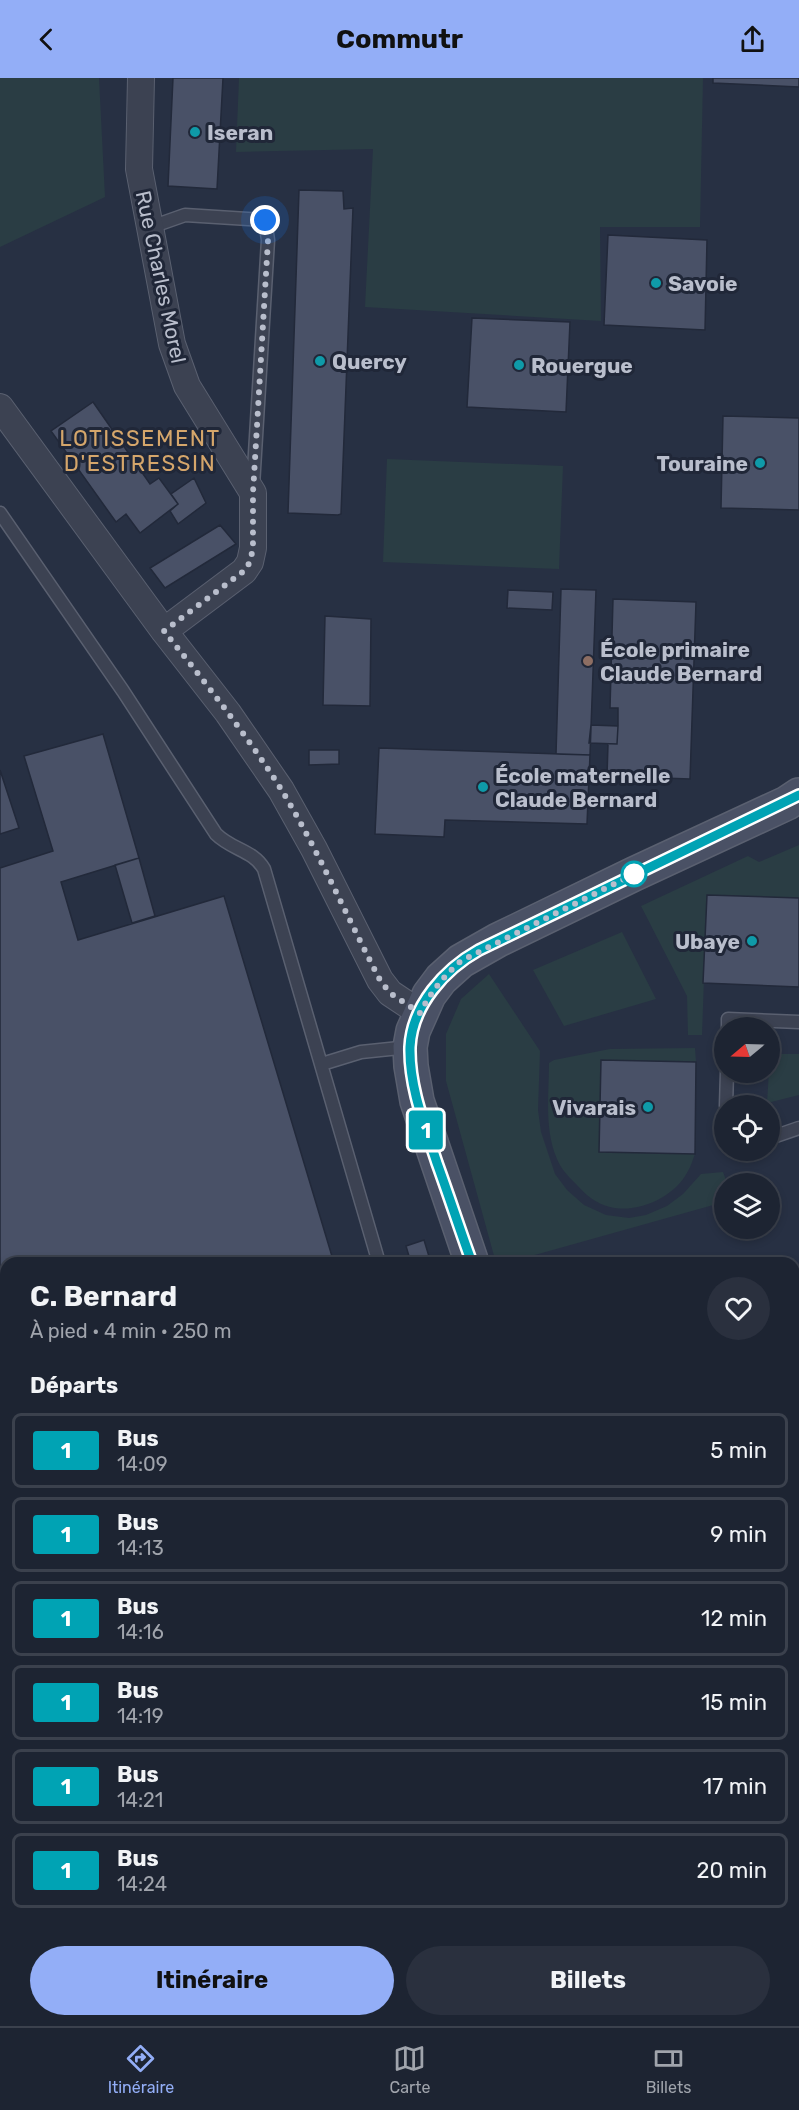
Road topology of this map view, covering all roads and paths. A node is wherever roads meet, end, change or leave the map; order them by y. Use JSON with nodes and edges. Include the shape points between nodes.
{"nodes":[{"id":1,"x":141,"y":78,"type":"edge"},
{"id":2,"x":151,"y":226,"type":"junction"},
{"id":3,"x":0,"y":407,"type":"edge"},
{"id":4,"x":253,"y":493,"type":"junction"},
{"id":5,"x":0,"y":513,"type":"edge"},
{"id":6,"x":164,"y":631,"type":"junction"},
{"id":7,"x":799,"y":795,"type":"edge"},
{"id":8,"x":420,"y":1013,"type":"junction"},
{"id":9,"x":780,"y":1021,"type":"edge"},
{"id":10,"x":799,"y":1022,"type":"edge"},
{"id":11,"x":410,"y":1047,"type":"junction"},
{"id":12,"x":322,"y":1064,"type":"junction"},
{"id":13,"x":799,"y":1128,"type":"edge"},
{"id":14,"x":780,"y":1135,"type":"edge"},
{"id":15,"x":377,"y":1257,"type":"edge"},
{"id":16,"x":470,"y":1257,"type":"edge"}],
"edges":[{"from":1,"to":2,"type":"street","name":"Rue Charles Morel","via":[[139,169]]},
{"from":2,"to":4,"type":"street","name":"Rue Charles Morel","via":[[179,368]]},
{"from":2,"to":4,"type":"lane","via":[[185,215],[265,220],[268,240]]},
{"from":3,"to":6,"type":"street"},
{"from":4,"to":6,"type":"street","via":[[250,562],[244,571]]},
{"from":5,"to":12,"type":"lane","via":[[216,834],[258,859],[264,869]]},
{"from":6,"to":8,"type":"street","via":[[222,704],[281,790],[380,980],[390,993]]},
{"from":7,"to":8,"type":"main road","via":[[461,961],[441,979]]},
{"from":8,"to":11,"type":"main road"},
{"from":9,"to":10,"type":"lane"},
{"from":11,"to":12,"type":"lane","via":[[361,1052]]},
{"from":11,"to":16,"type":"main road","via":[[417,1101]]},
{"from":12,"to":15,"type":"lane"},
{"from":13,"to":14,"type":"lane"}]}
